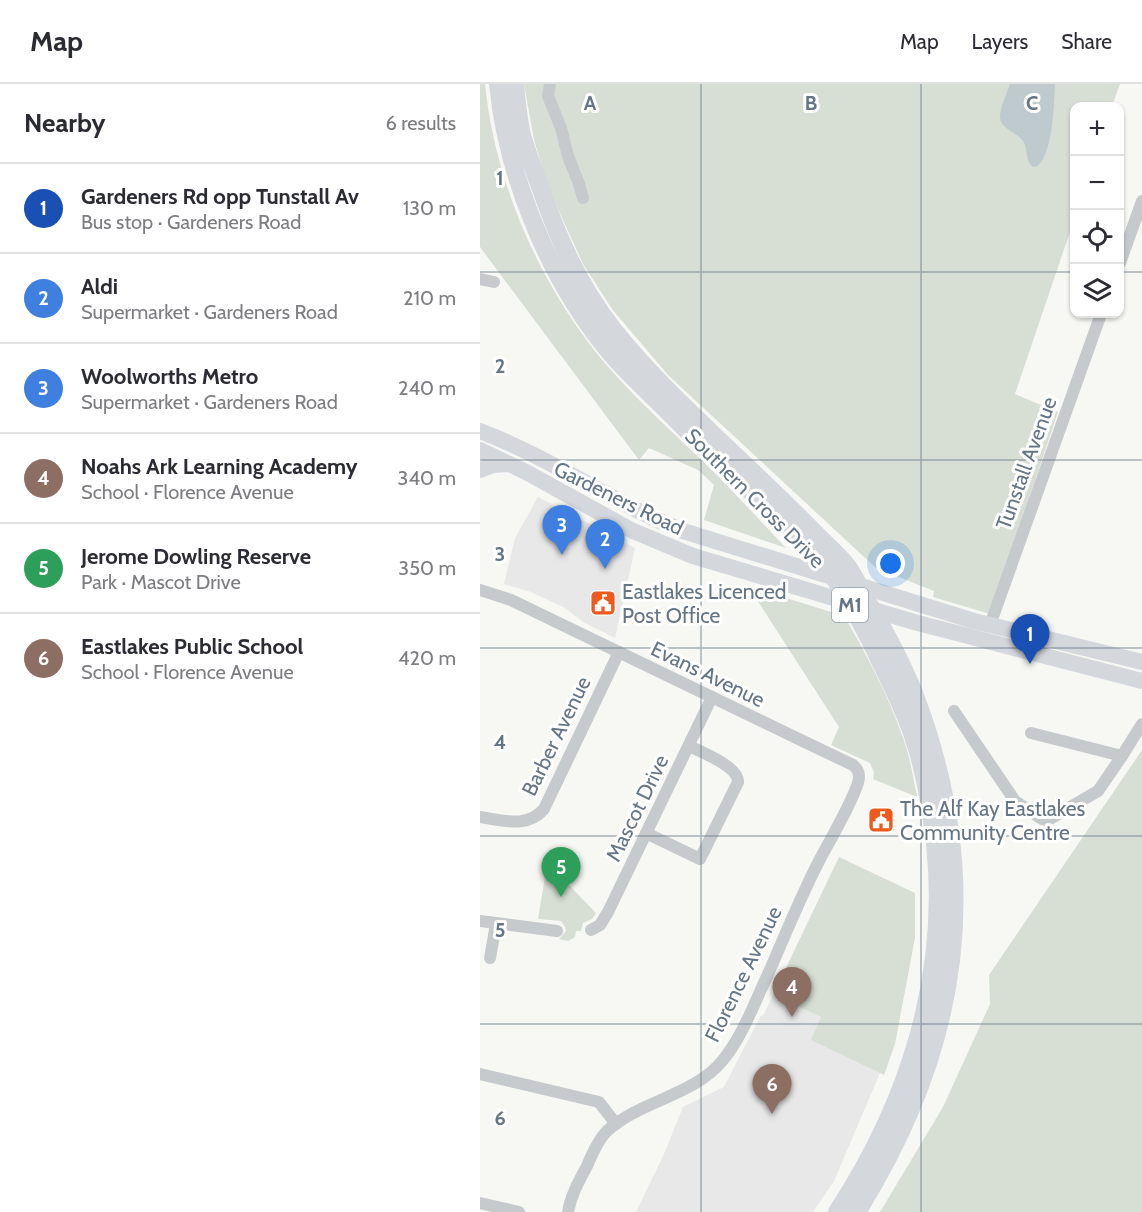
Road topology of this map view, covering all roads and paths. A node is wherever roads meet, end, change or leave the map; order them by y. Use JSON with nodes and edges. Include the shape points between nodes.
{"nodes":[{"id":1,"x":498,"y":84,"type":"edge"},
{"id":2,"x":515,"y":84,"type":"edge"},
{"id":3,"x":550,"y":84,"type":"edge"},
{"id":4,"x":583,"y":198,"type":"dead end"},
{"id":5,"x":1142,"y":201,"type":"edge"},
{"id":6,"x":1124,"y":250,"type":"edge"},
{"id":7,"x":480,"y":279,"type":"edge"},
{"id":8,"x":494,"y":282,"type":"dead end"},
{"id":9,"x":1100,"y":318,"type":"edge"},
{"id":10,"x":480,"y":432,"type":"edge"},
{"id":11,"x":480,"y":450,"type":"edge"},
{"id":12,"x":509,"y":464,"type":"junction"},
{"id":13,"x":480,"y":470,"type":"edge"},
{"id":14,"x":480,"y":590,"type":"edge"},
{"id":15,"x":990,"y":625,"type":"junction"},
{"id":16,"x":619,"y":652,"type":"junction"},
{"id":17,"x":1141,"y":658,"type":"edge"},
{"id":18,"x":1142,"y":681,"type":"edge"},
{"id":19,"x":712,"y":697,"type":"junction"},
{"id":20,"x":954,"y":711,"type":"dead end"},
{"id":21,"x":1142,"y":724,"type":"edge"},
{"id":22,"x":1031,"y":733,"type":"dead end"},
{"id":23,"x":689,"y":746,"type":"junction"},
{"id":24,"x":1122,"y":756,"type":"junction"},
{"id":25,"x":853,"y":765,"type":"joint"},
{"id":26,"x":480,"y":817,"type":"edge"},
{"id":27,"x":646,"y":833,"type":"junction"},
{"id":28,"x":480,"y":921,"type":"edge"},
{"id":29,"x":496,"y":924,"type":"junction"},
{"id":30,"x":591,"y":930,"type":"dead end"},
{"id":31,"x":557,"y":931,"type":"dead end"},
{"id":32,"x":490,"y":958,"type":"dead end"},
{"id":33,"x":480,"y":1074,"type":"edge"},
{"id":34,"x":616,"y":1124,"type":"junction"},
{"id":35,"x":480,"y":1203,"type":"edge"},
{"id":36,"x":519,"y":1212,"type":"edge"},
{"id":37,"x":568,"y":1212,"type":"edge"},
{"id":38,"x":837,"y":1212,"type":"edge"},
{"id":39,"x":857,"y":1212,"type":"edge"}],
"edges":[{"from":1,"to":38,"type":"highway","name":"Southern Cross Drive","number":"M1","via":[[501,120],[513,162],[531,213],[576,306],[612,356],[821,559],[862,624],[914,738],[936,850],[933,974],[917,1046],[902,1090],[878,1143]]},
{"from":2,"to":39,"type":"highway","name":"Southern Cross Drive","number":"M1","via":[[521,133],[551,219],[563,250],[603,316],[670,394],[792,509],[848,568],[900,661],[929,733],[951,831],[954,925],[950,968],[932,1056],[917,1098],[879,1177]]},
{"from":3,"to":4,"type":"street","via":[[548,96]]},
{"from":5,"to":6,"type":"street"},
{"from":7,"to":8,"type":"street"},
{"from":9,"to":15,"type":"street","name":"Tunstall Avenue"},
{"from":10,"to":15,"type":"main road","name":"Gardeners Road","via":[[683,531]]},
{"from":11,"to":12,"type":"main road","name":"Gardeners Road"},
{"from":12,"to":13,"type":"main road"},
{"from":12,"to":18,"type":"main road","name":"Gardeners Road","via":[[650,539],[693,556],[914,622]]},
{"from":14,"to":16,"type":"street","name":"Evans Avenue","via":[[511,600]]},
{"from":15,"to":17,"type":"main road","name":"Gardeners Road"},
{"from":16,"to":19,"type":"street","name":"Evans Avenue"},
{"from":16,"to":26,"type":"street","name":"Barber Avenue","via":[[539,815],[523,822]]},
{"from":19,"to":23,"type":"street","name":"Mascot Drive"},
{"from":19,"to":25,"type":"street","name":"Evans Avenue"},
{"from":20,"to":24,"type":"street","via":[[1015,801],[1042,819],[1048,820],[1098,790]]},
{"from":21,"to":24,"type":"street"},
{"from":22,"to":24,"type":"street"},
{"from":23,"to":27,"type":"street","name":"Mascot Drive"},
{"from":23,"to":27,"type":"street","via":[[713,757],[738,777],[700,859]]},
{"from":25,"to":34,"type":"street","name":"Florence Avenue","via":[[858,770],[858,781],[729,1052],[701,1080]]},
{"from":27,"to":30,"type":"street","name":"Mascot Drive","via":[[608,912],[600,925]]},
{"from":28,"to":29,"type":"street"},
{"from":29,"to":31,"type":"street"},
{"from":29,"to":32,"type":"street"},
{"from":33,"to":34,"type":"street","via":[[599,1102]]},
{"from":34,"to":37,"type":"street","name":"Florence Avenue","via":[[598,1144]]},
{"from":35,"to":36,"type":"street"}]}
